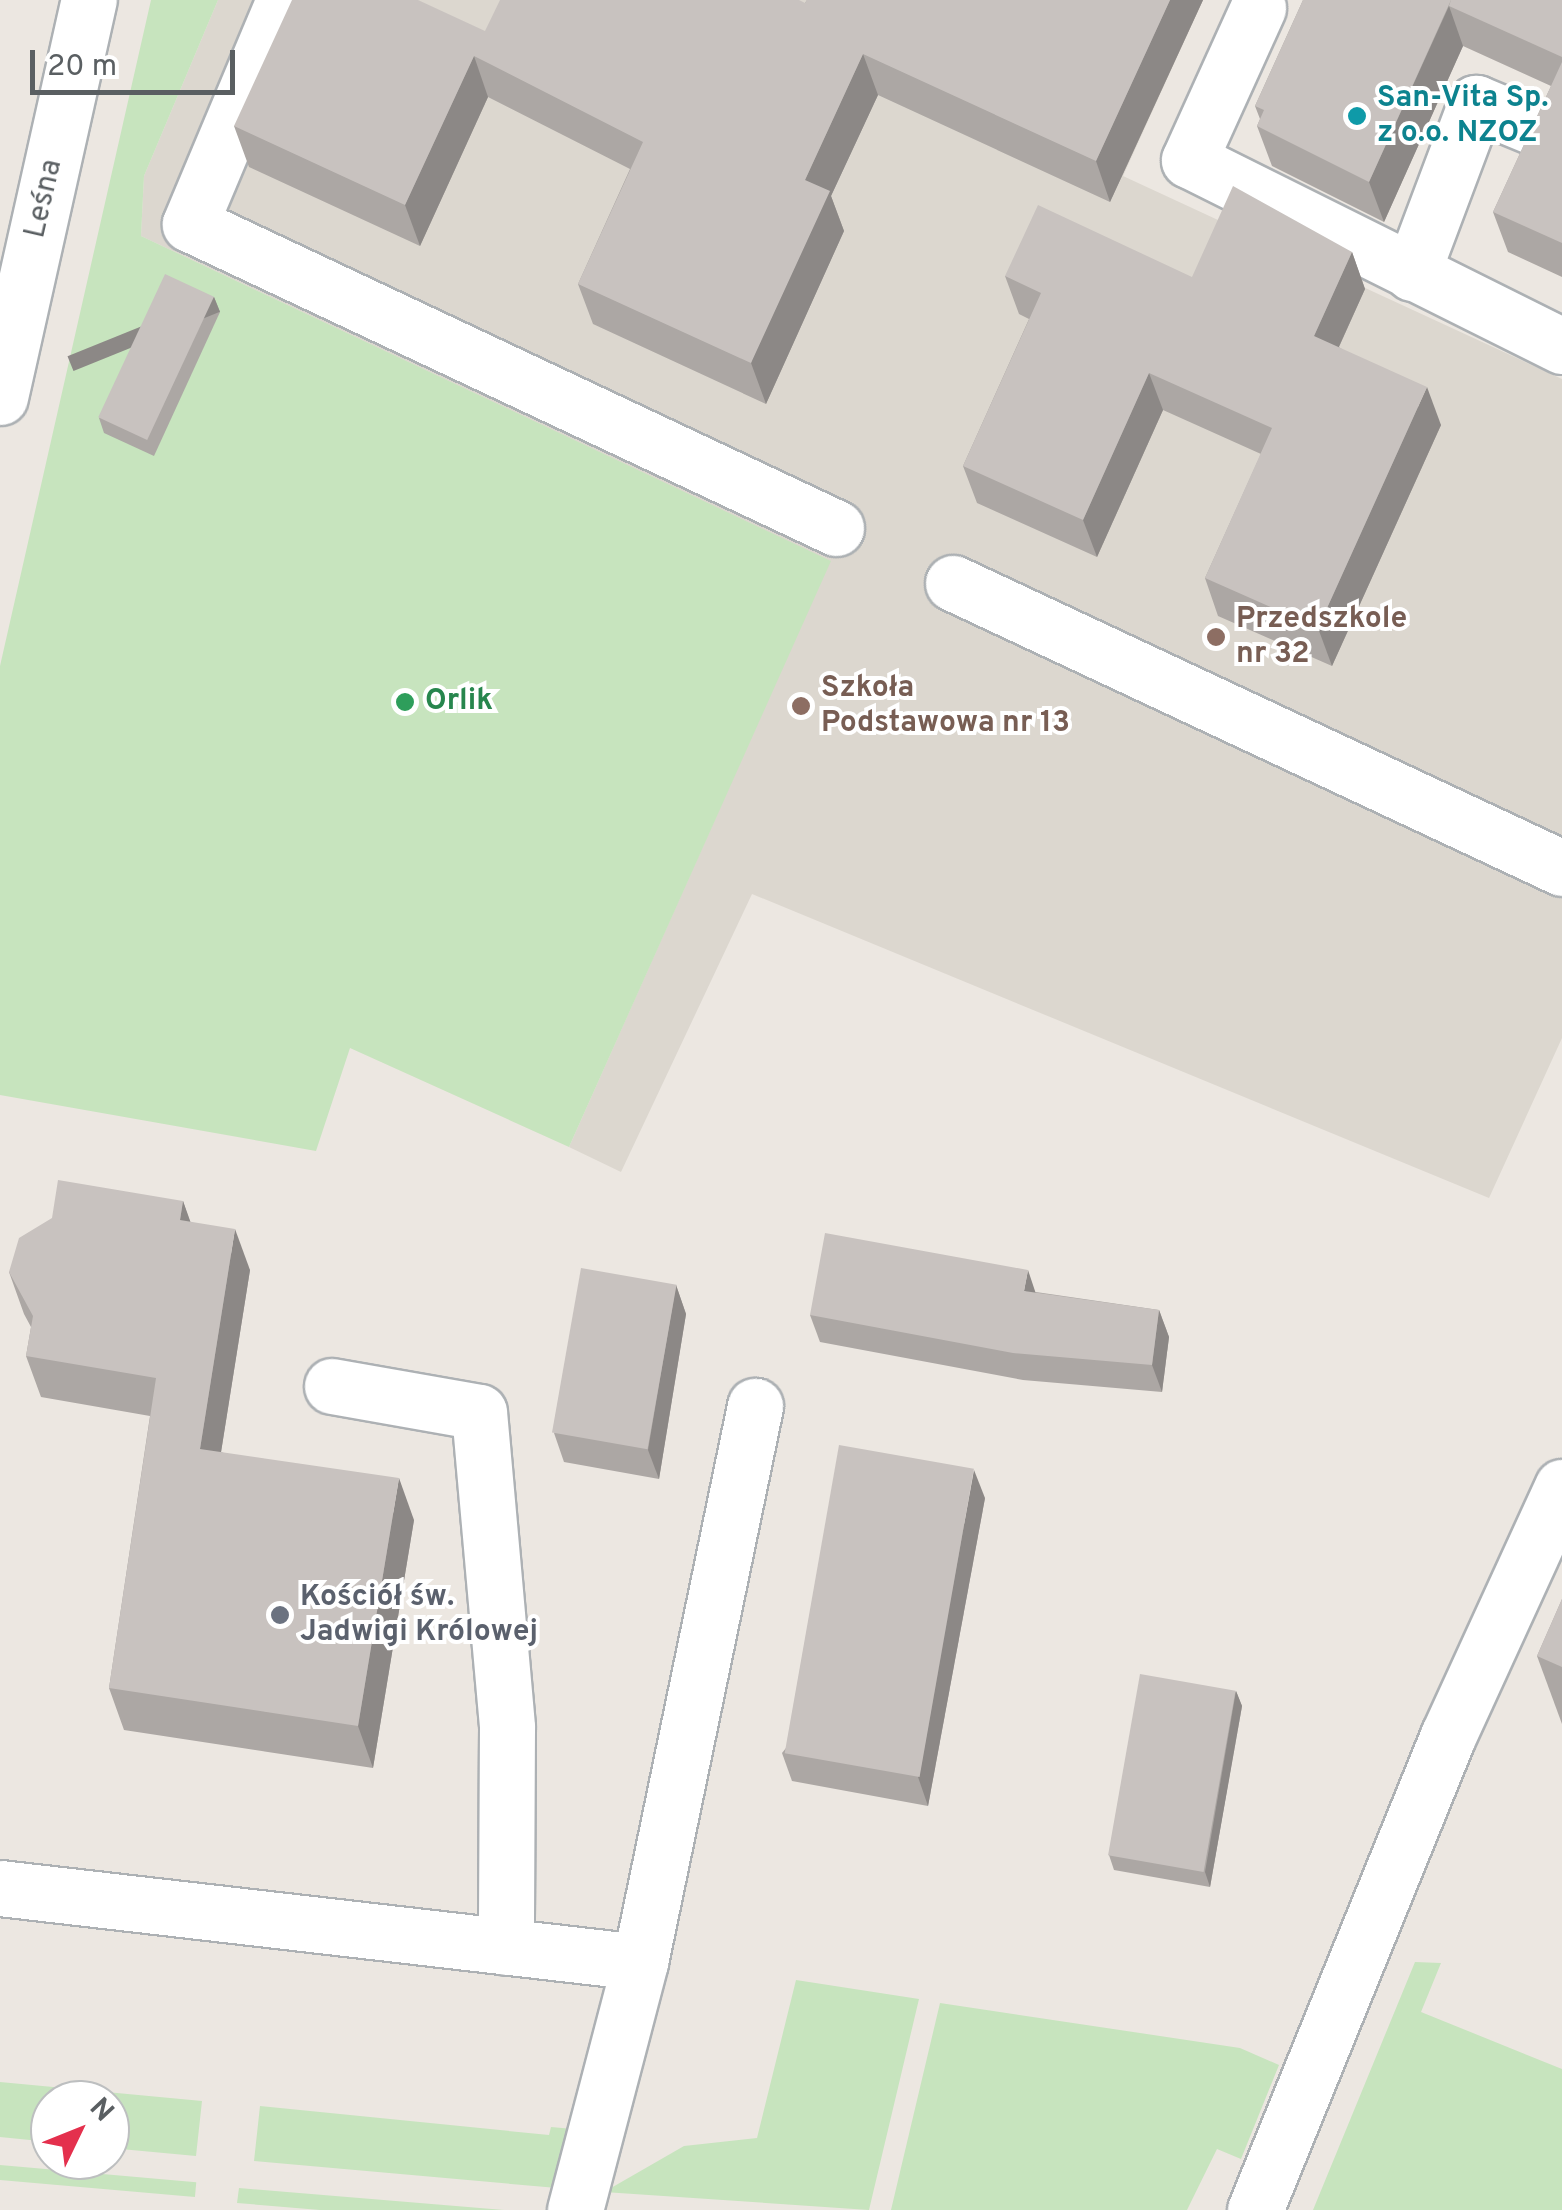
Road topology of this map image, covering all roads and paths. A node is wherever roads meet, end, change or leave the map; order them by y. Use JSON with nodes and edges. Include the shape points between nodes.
{"nodes":[{"id":1,"x":89,"y":0,"type":"edge"},
{"id":2,"x":284,"y":0,"type":"edge"},
{"id":3,"x":1258,"y":8,"type":"dead end"},
{"id":4,"x":1536,"y":128,"type":"edge"},
{"id":5,"x":1412,"y":273,"type":"junction"},
{"id":6,"x":1562,"y":346,"type":"edge"},
{"id":7,"x":0,"y":397,"type":"edge"},
{"id":8,"x":836,"y":528,"type":"dead end"},
{"id":9,"x":953,"y":583,"type":"dead end"},
{"id":10,"x":1562,"y":868,"type":"edge"},
{"id":11,"x":332,"y":1386,"type":"dead end"},
{"id":12,"x":755,"y":1406,"type":"dead end"},
{"id":13,"x":1562,"y":1487,"type":"edge"},
{"id":14,"x":0,"y":1888,"type":"edge"},
{"id":15,"x":506,"y":1947,"type":"junction"},
{"id":16,"x":640,"y":1962,"type":"junction"},
{"id":17,"x":575,"y":2210,"type":"edge"},
{"id":18,"x":1255,"y":2210,"type":"edge"}],
"edges":[{"from":1,"to":7,"type":"street","name":"Leśna"},
{"from":2,"to":8,"type":"street","via":[[190,224]]},
{"from":3,"to":5,"type":"street","via":[[1189,160]]},
{"from":4,"to":5,"type":"street","via":[[1476,103]]},
{"from":5,"to":6,"type":"street"},
{"from":9,"to":10,"type":"street"},
{"from":11,"to":15,"type":"street","via":[[479,1412],[507,1728]]},
{"from":12,"to":16,"type":"street"},
{"from":13,"to":18,"type":"street","via":[[1441,1754]]},
{"from":14,"to":15,"type":"street"},
{"from":15,"to":16,"type":"street"},
{"from":16,"to":17,"type":"street"}]}
